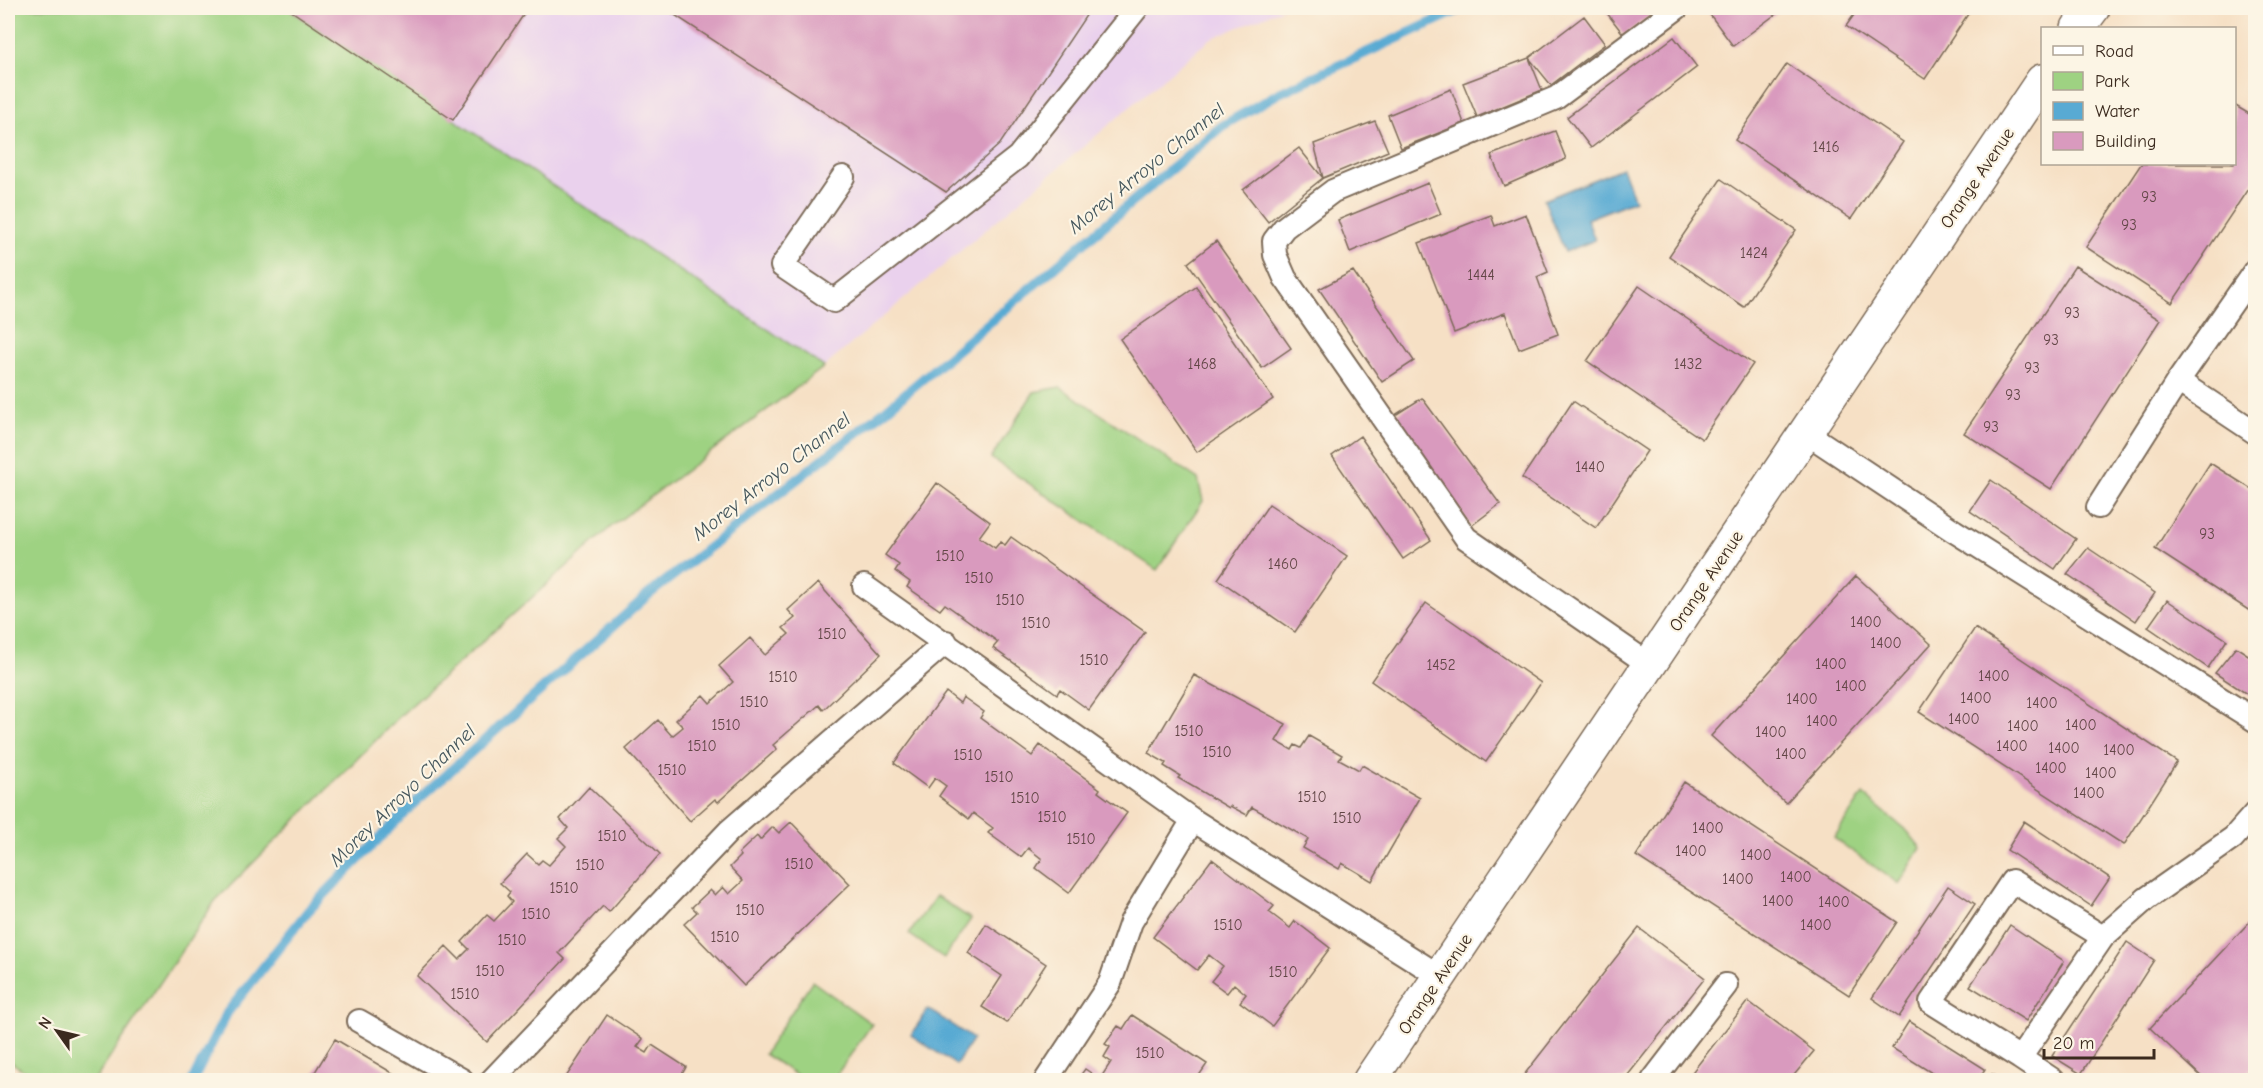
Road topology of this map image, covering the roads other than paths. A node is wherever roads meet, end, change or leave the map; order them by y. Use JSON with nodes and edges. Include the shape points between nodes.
{"nodes":[{"id":1,"x":1137,"y":8,"type":"edge"},
{"id":2,"x":1677,"y":8,"type":"edge"},
{"id":3,"x":2093,"y":8,"type":"edge"},
{"id":4,"x":2079,"y":27,"type":"edge"},
{"id":5,"x":2041,"y":84,"type":"edge"},
{"id":6,"x":843,"y":177,"type":"dead end"},
{"id":7,"x":2256,"y":268,"type":"edge"},
{"id":8,"x":2178,"y":381,"type":"junction"},
{"id":9,"x":1805,"y":432,"type":"junction"},
{"id":10,"x":2256,"y":434,"type":"edge"},
{"id":11,"x":2098,"y":507,"type":"dead end"},
{"id":12,"x":864,"y":586,"type":"dead end"},
{"id":13,"x":946,"y":642,"type":"junction"},
{"id":14,"x":1650,"y":665,"type":"junction"},
{"id":15,"x":2256,"y":722,"type":"edge"},
{"id":16,"x":2256,"y":812,"type":"edge"},
{"id":17,"x":1192,"y":820,"type":"junction"},
{"id":18,"x":2103,"y":937,"type":"junction"},
{"id":19,"x":1441,"y":977,"type":"junction"},
{"id":20,"x":1726,"y":985,"type":"dead end"},
{"id":21,"x":359,"y":1021,"type":"dead end"},
{"id":22,"x":2020,"y":1058,"type":"junction"},
{"id":23,"x":462,"y":1080,"type":"edge"},
{"id":24,"x":492,"y":1080,"type":"edge"},
{"id":25,"x":1046,"y":1080,"type":"edge"},
{"id":26,"x":1370,"y":1080,"type":"edge"},
{"id":27,"x":1653,"y":1080,"type":"edge"},
{"id":28,"x":2053,"y":1080,"type":"edge"}],
"edges":[{"from":1,"to":6,"type":"lane","via":[[1018,157],[834,301],[782,266]]},
{"from":2,"to":14,"type":"lane","via":[[1556,98],[1333,191],[1284,228],[1274,241],[1275,255],[1285,278],[1466,538]]},
{"from":3,"to":4,"type":"street"},
{"from":5,"to":9,"type":"street","name":"Orange Avenue"},
{"from":7,"to":8,"type":"lane"},
{"from":8,"to":10,"type":"lane"},
{"from":8,"to":11,"type":"lane"},
{"from":9,"to":14,"type":"street","name":"Orange Avenue"},
{"from":9,"to":15,"type":"lane"},
{"from":12,"to":13,"type":"lane"},
{"from":13,"to":17,"type":"lane"},
{"from":13,"to":24,"type":"lane","via":[[729,831]]},
{"from":14,"to":19,"type":"street","name":"Orange Avenue"},
{"from":16,"to":18,"type":"lane","via":[[2233,838],[2146,899]]},
{"from":17,"to":19,"type":"lane"},
{"from":17,"to":25,"type":"lane","via":[[1131,922],[1110,983]]},
{"from":18,"to":22,"type":"lane"},
{"from":18,"to":22,"type":"lane","via":[[2012,881],[1931,1002]]},
{"from":19,"to":26,"type":"street","name":"Orange Avenue"},
{"from":20,"to":27,"type":"lane"},
{"from":21,"to":23,"type":"lane"},
{"from":22,"to":28,"type":"lane"}]}
